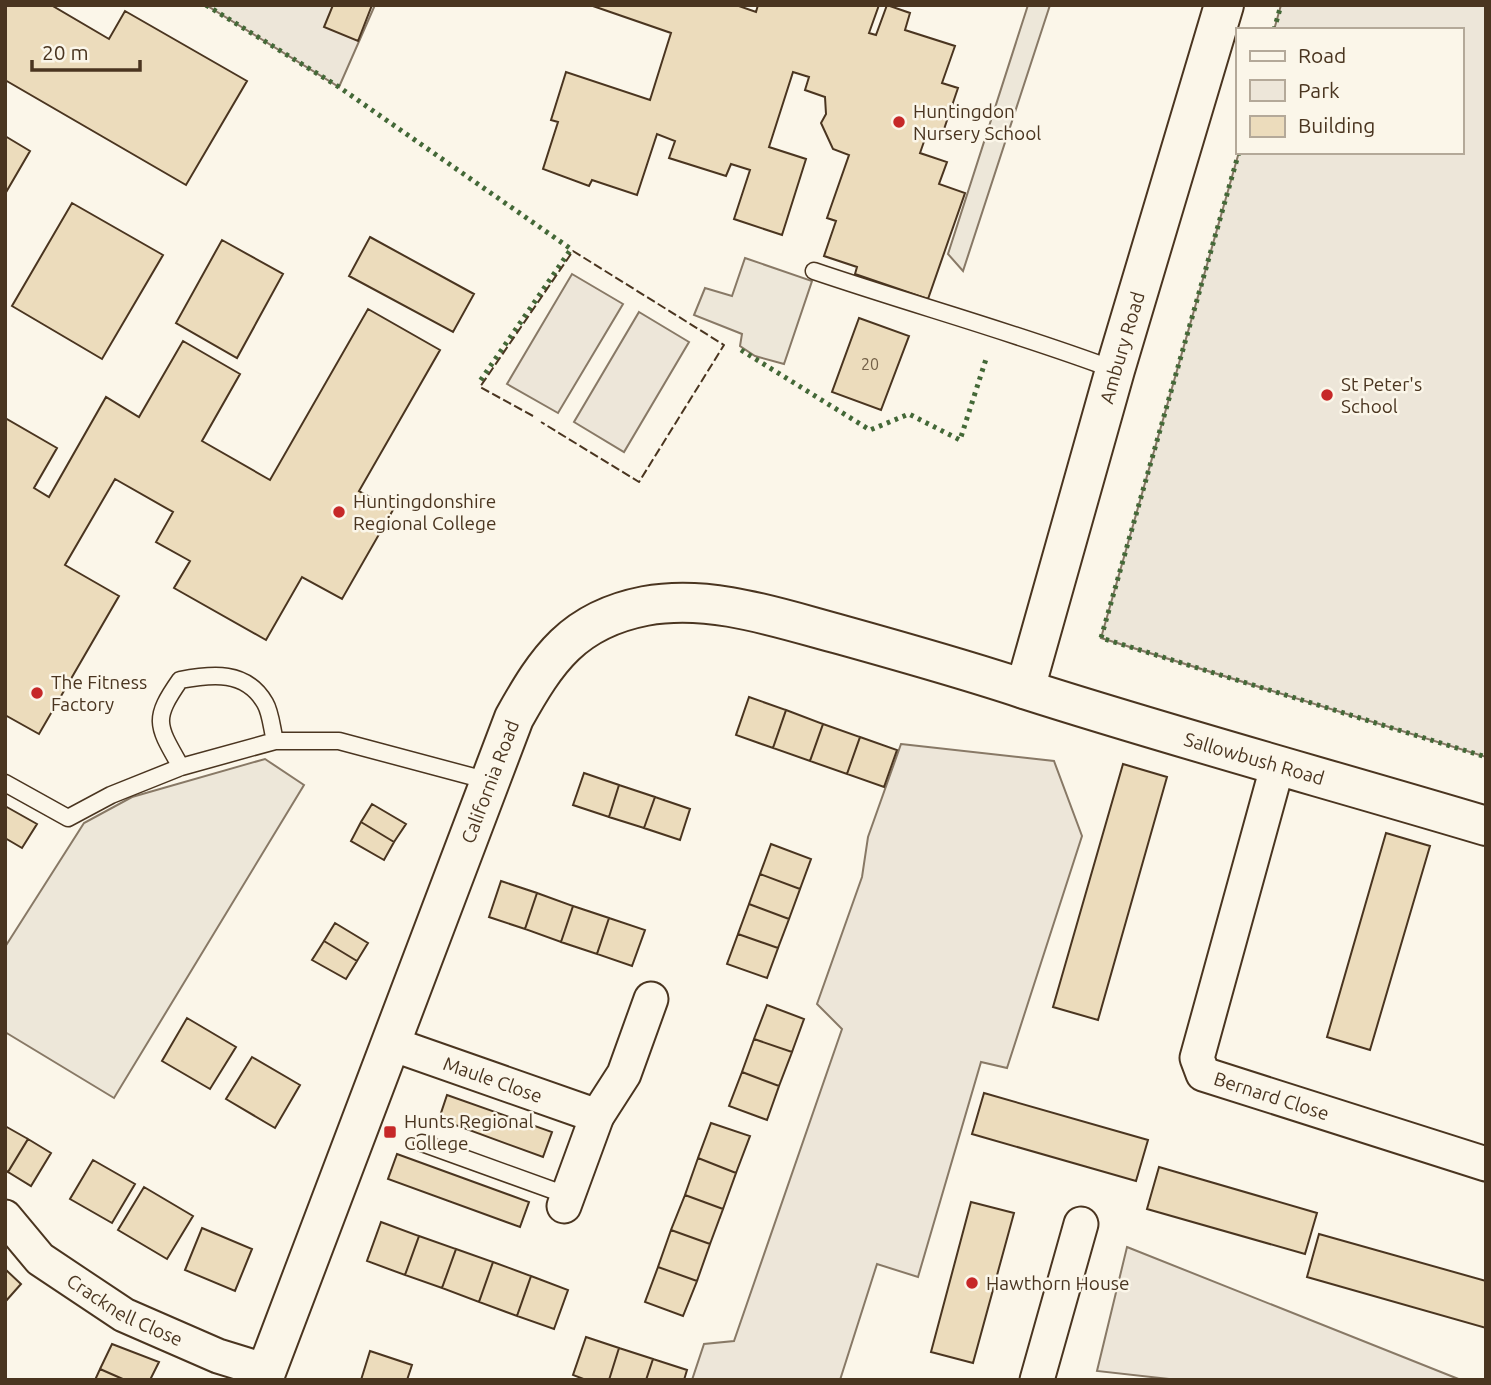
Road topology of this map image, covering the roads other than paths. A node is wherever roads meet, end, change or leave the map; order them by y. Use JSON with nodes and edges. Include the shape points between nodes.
{"nodes":[{"id":1,"x":1224,"y":5,"type":"edge"},
{"id":2,"x":814,"y":271,"type":"dead end"},
{"id":3,"x":1115,"y":370,"type":"junction"},
{"id":4,"x":1025,"y":689,"type":"junction"},
{"id":5,"x":275,"y":741,"type":"junction"},
{"id":6,"x":1278,"y":764,"type":"junction"},
{"id":7,"x":181,"y":767,"type":"junction"},
{"id":8,"x":489,"y":781,"type":"junction"},
{"id":9,"x":5,"y":783,"type":"edge"},
{"id":10,"x":1486,"y":826,"type":"edge"},
{"id":11,"x":651,"y":999,"type":"dead end"},
{"id":12,"x":389,"y":1043,"type":"junction"},
{"id":13,"x":597,"y":1116,"type":"junction"},
{"id":14,"x":422,"y":1143,"type":"dead end"},
{"id":15,"x":1486,"y":1164,"type":"edge"},
{"id":16,"x":565,"y":1201,"type":"joint"},
{"id":17,"x":5,"y":1217,"type":"edge"},
{"id":18,"x":1081,"y":1224,"type":"dead end"},
{"id":19,"x":265,"y":1375,"type":"edge"},
{"id":20,"x":1037,"y":1380,"type":"edge"}],
"edges":[{"from":1,"to":3,"type":"street","name":"Ambury Road"},
{"from":2,"to":3,"type":"lane"},
{"from":3,"to":4,"type":"street","name":"Ambury Road"},
{"from":4,"to":6,"type":"street","name":"Sallowbush Road"},
{"from":4,"to":8,"type":"street","name":"California Road","via":[[739,607],[644,606],[570,637],[542,668],[514,718]]},
{"from":5,"to":7,"type":"lane"},
{"from":5,"to":7,"type":"lane","via":[[265,703],[243,681],[215,673],[180,680],[161,707],[163,735]]},
{"from":5,"to":8,"type":"lane","via":[[339,741]]},
{"from":6,"to":10,"type":"street","name":"Sallowbush Road"},
{"from":6,"to":15,"type":"street","name":"Bernard Close","via":[[1197,1058],[1203,1074]]},
{"from":7,"to":9,"type":"lane","via":[[68,818]]},
{"from":8,"to":12,"type":"street","name":"California Road"},
{"from":11,"to":13,"type":"street","via":[[624,1074]]},
{"from":12,"to":13,"type":"street","name":"Maule Close"},
{"from":12,"to":19,"type":"street","name":"California Road"},
{"from":13,"to":16,"type":"street"},
{"from":14,"to":16,"type":"lane"},
{"from":17,"to":19,"type":"street","name":"Cracknell Close","via":[[40,1259],[124,1315]]},
{"from":18,"to":20,"type":"street"}]}
